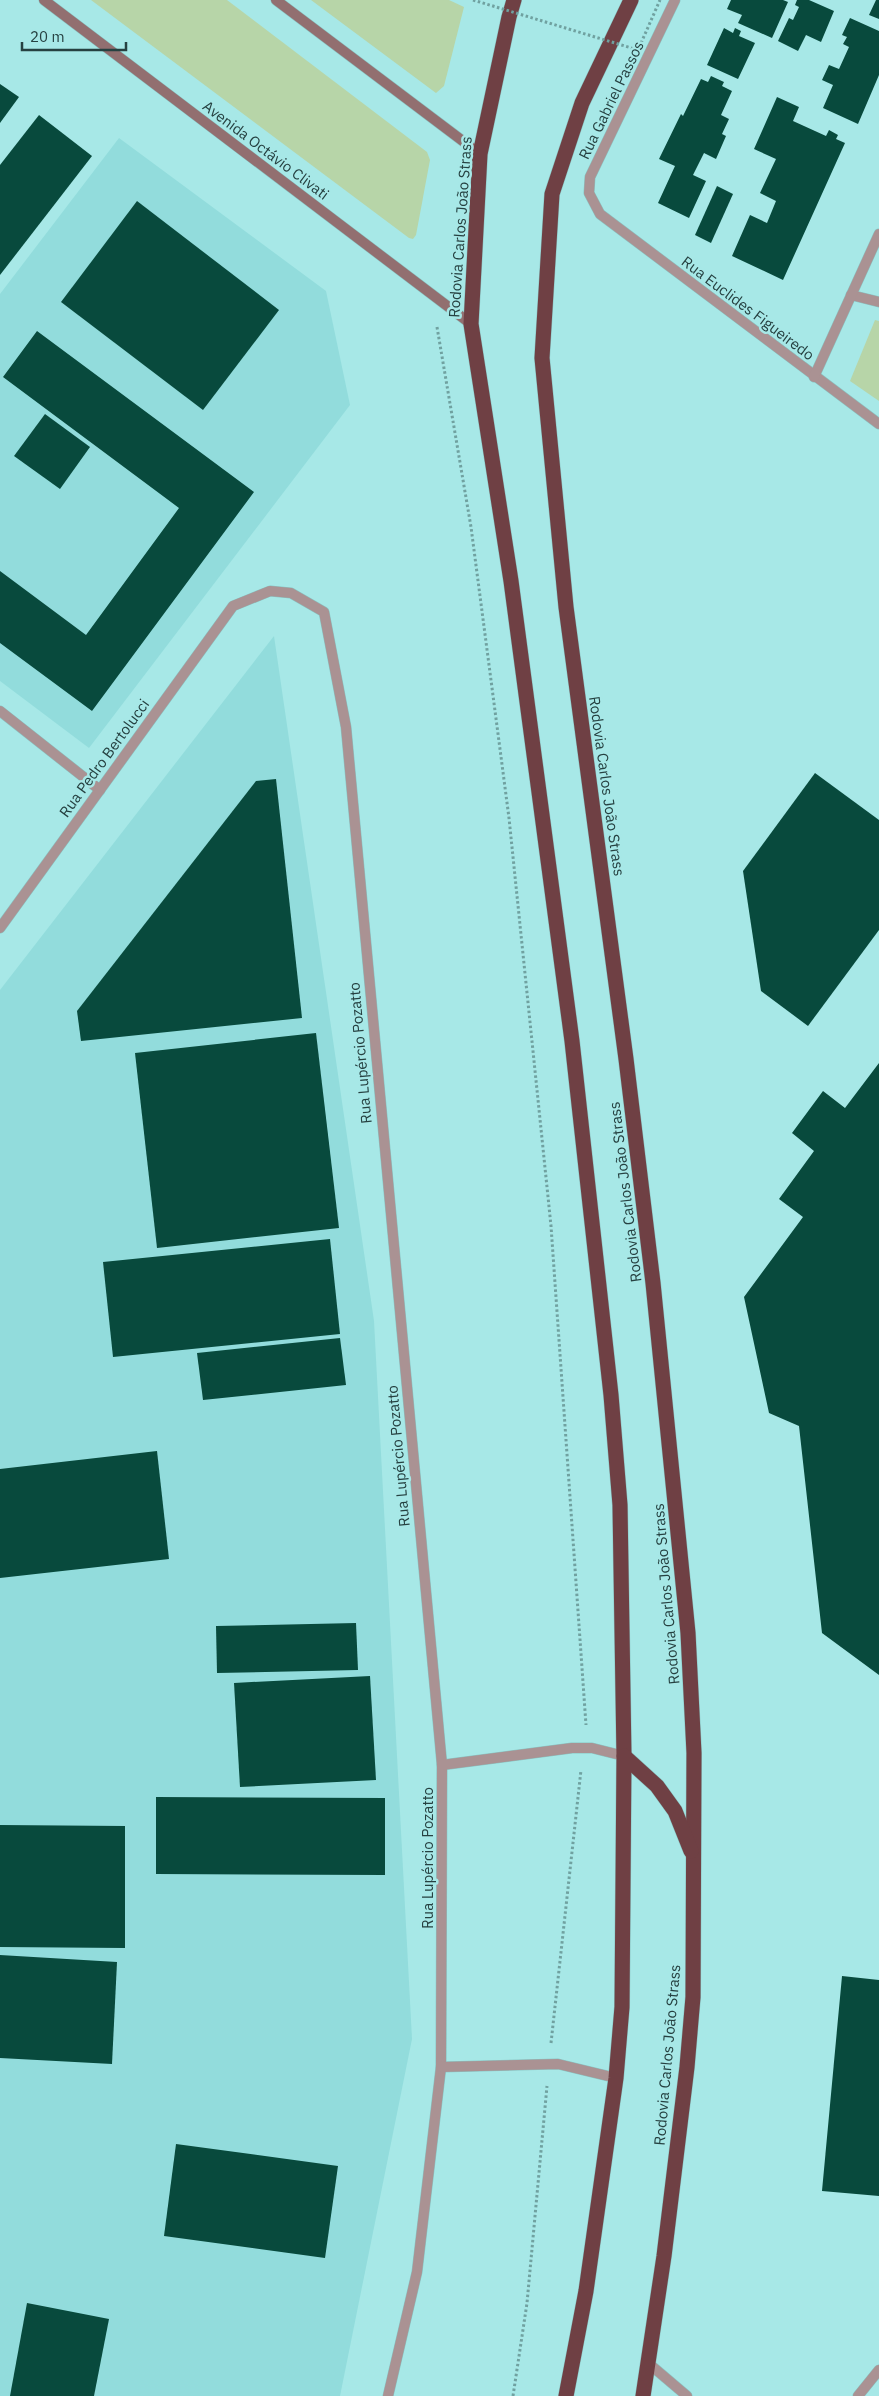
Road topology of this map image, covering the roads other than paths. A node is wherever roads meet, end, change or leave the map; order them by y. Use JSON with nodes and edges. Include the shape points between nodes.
{"nodes":[{"id":1,"x":44,"y":0,"type":"edge"},
{"id":2,"x":276,"y":0,"type":"edge"},
{"id":3,"x":514,"y":0,"type":"edge"},
{"id":4,"x":631,"y":0,"type":"edge"},
{"id":5,"x":676,"y":0,"type":"edge"},
{"id":6,"x":480,"y":154,"type":"junction"},
{"id":7,"x":600,"y":214,"type":"joint"},
{"id":8,"x":879,"y":234,"type":"edge"},
{"id":9,"x":851,"y":295,"type":"junction"},
{"id":10,"x":879,"y":302,"type":"edge"},
{"id":11,"x":471,"y":324,"type":"junction"},
{"id":12,"x":814,"y":377,"type":"junction"},
{"id":13,"x":879,"y":424,"type":"edge"},
{"id":14,"x":233,"y":606,"type":"joint"},
{"id":15,"x":0,"y":711,"type":"edge"},
{"id":16,"x":100,"y":790,"type":"junction"},
{"id":17,"x":0,"y":928,"type":"edge"},
{"id":18,"x":624,"y":1756,"type":"junction"},
{"id":19,"x":442,"y":1765,"type":"junction"},
{"id":20,"x":693,"y":1857,"type":"junction"},
{"id":21,"x":441,"y":2067,"type":"junction"},
{"id":22,"x":616,"y":2078,"type":"junction"},
{"id":23,"x":647,"y":2362,"type":"junction"},
{"id":24,"x":879,"y":2370,"type":"edge"},
{"id":25,"x":388,"y":2396,"type":"edge"},
{"id":26,"x":566,"y":2396,"type":"edge"},
{"id":27,"x":643,"y":2396,"type":"edge"},
{"id":28,"x":687,"y":2396,"type":"edge"},
{"id":29,"x":858,"y":2396,"type":"edge"}],
"edges":[{"from":1,"to":11,"type":"street","name":"Avenida Octávio Clivati"},
{"from":2,"to":6,"type":"street"},
{"from":3,"to":6,"type":"highway","name":"Rodovia Carlos João Strass"},
{"from":4,"to":20,"type":"highway","name":"Rodovia Carlos João Strass","via":[[582,103],[552,194],[542,358],[566,607],[654,1283],[688,1633],[694,1753]]},
{"from":5,"to":7,"type":"street","name":"Rua Gabriel Passos","via":[[590,177],[589,193]]},
{"from":6,"to":11,"type":"highway","name":"Rodovia Carlos João Strass"},
{"from":7,"to":12,"type":"street","name":"Rua Euclides Figueiredo"},
{"from":8,"to":9,"type":"street"},
{"from":9,"to":10,"type":"street"},
{"from":9,"to":12,"type":"street"},
{"from":11,"to":18,"type":"highway","name":"Rodovia Carlos João Strass","via":[[515,610],[572,1041],[604,1335],[620,1505]]},
{"from":12,"to":13,"type":"street","name":"Rua Euclides Figueiredo"},
{"from":14,"to":16,"type":"street","name":"Rua Pedro Bertolucci"},
{"from":14,"to":19,"type":"street","name":"Rua Lupércio Pozatto","via":[[270,591],[291,593],[324,612],[346,727]]},
{"from":15,"to":16,"type":"street"},
{"from":16,"to":17,"type":"street","name":"Rua Pedro Bertolucci"},
{"from":18,"to":19,"type":"street","via":[[583,1748]]},
{"from":18,"to":20,"type":"highway","via":[[657,1786],[675,1810]]},
{"from":18,"to":22,"type":"highway","name":"Rodovia Carlos João Strass","via":[[622,2007]]},
{"from":19,"to":21,"type":"street","name":"Rua Lupércio Pozatto"},
{"from":20,"to":23,"type":"highway","name":"Rodovia Carlos João Strass","via":[[693,1997],[687,2067],[657,2308]]},
{"from":21,"to":22,"type":"street","via":[[558,2064]]},
{"from":21,"to":25,"type":"street","name":"Rua Lupércio Pozatto","via":[[417,2272]]},
{"from":22,"to":26,"type":"highway","name":"Rodovia Carlos João Strass","via":[[586,2291]]},
{"from":23,"to":27,"type":"highway","name":"Rodovia Carlos João Strass"},
{"from":23,"to":28,"type":"street"},
{"from":24,"to":29,"type":"street"}]}
